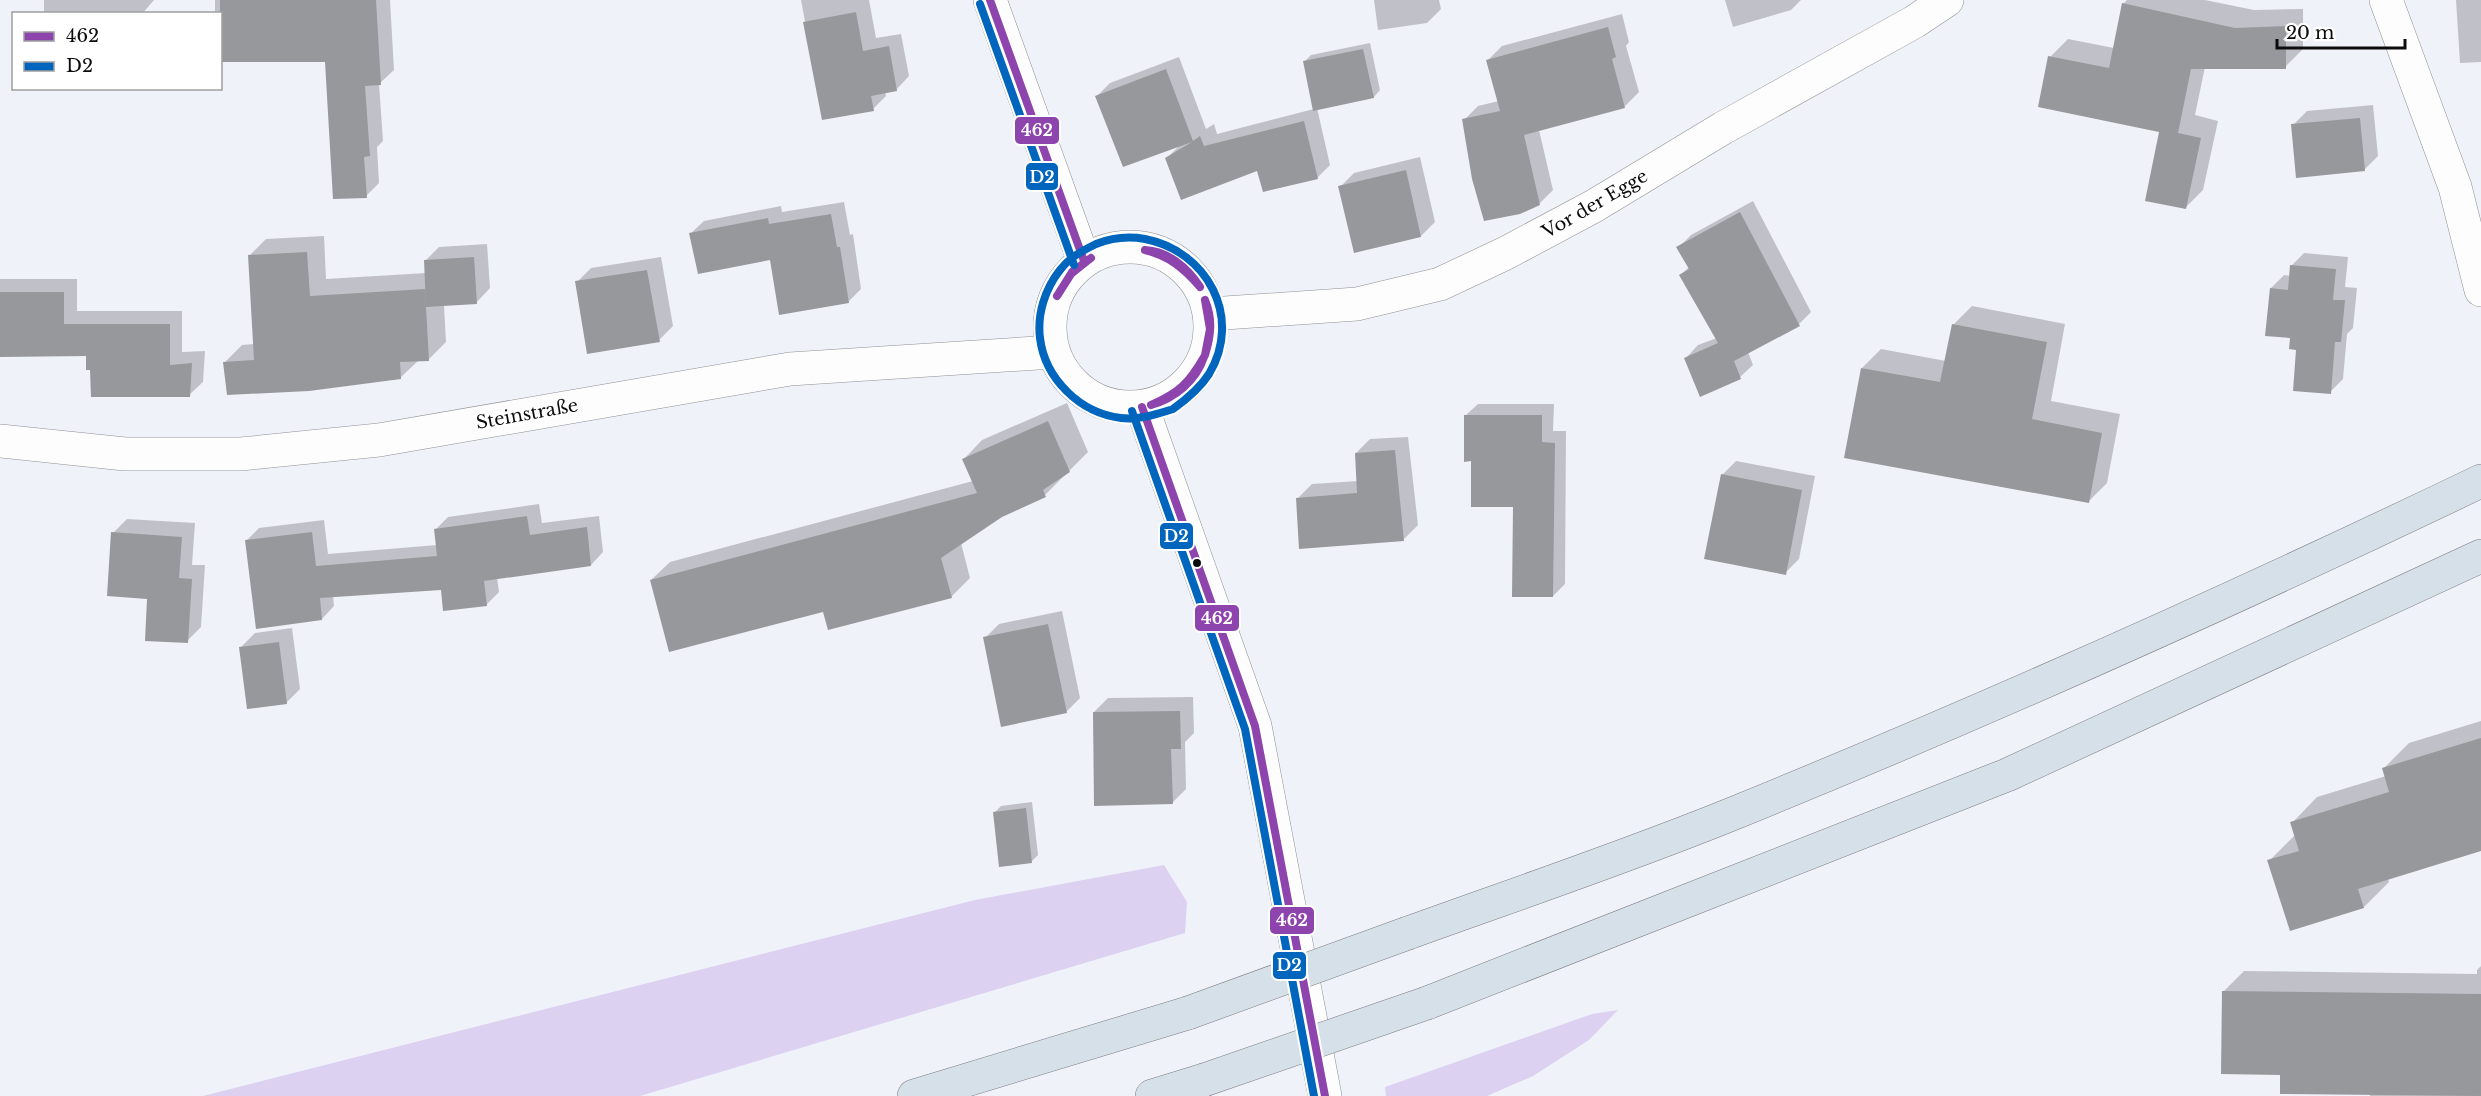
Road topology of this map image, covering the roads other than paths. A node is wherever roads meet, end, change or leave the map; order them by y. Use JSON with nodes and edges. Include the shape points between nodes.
{"nodes":[{"id":1,"x":990,"y":0,"type":"edge"},
{"id":2,"x":1947,"y":0,"type":"edge"},
{"id":3,"x":2386,"y":0,"type":"edge"},
{"id":4,"x":2468,"y":187,"type":"edge"},
{"id":5,"x":1084,"y":261,"type":"junction"},
{"id":6,"x":2481,"y":290,"type":"edge"},
{"id":7,"x":1210,"y":314,"type":"junction"},
{"id":8,"x":1053,"y":352,"type":"junction"},
{"id":9,"x":1142,"y":407,"type":"junction"},
{"id":10,"x":0,"y":441,"type":"edge"},
{"id":11,"x":2481,"y":481,"type":"edge"},
{"id":12,"x":2481,"y":556,"type":"edge"},
{"id":13,"x":914,"y":1096,"type":"edge"},
{"id":14,"x":1152,"y":1096,"type":"edge"},
{"id":15,"x":1325,"y":1096,"type":"edge"}],
"edges":[{"from":1,"to":5,"type":"street"},
{"from":2,"to":7,"type":"street","name":"Vor der Egge","via":[[1594,206],[1506,254],[1440,284],[1357,304]]},
{"from":3,"to":4,"type":"street"},
{"from":4,"to":6,"type":"street"},
{"from":5,"to":7,"type":"street","via":[[1108,250],[1135,247],[1162,252],[1185,267],[1202,288]]},
{"from":5,"to":8,"type":"street","via":[[1066,279],[1053,302]]},
{"from":7,"to":9,"type":"street","via":[[1210,340],[1203,364],[1188,385],[1167,400]]},
{"from":8,"to":9,"type":"street","via":[[1063,373],[1098,401],[1120,408]]},
{"from":8,"to":10,"type":"street","name":"Steinstraße","via":[[790,369],[379,440],[241,454],[125,454]]},
{"from":9,"to":15,"type":"street","via":[[1255,726]]},
{"from":11,"to":13,"type":"highway","bridge":true,"via":[[2310,563],[1730,815],[1188,1013]]},
{"from":12,"to":14,"type":"highway","bridge":true,"via":[[2007,775],[1427,1003]]}]}
